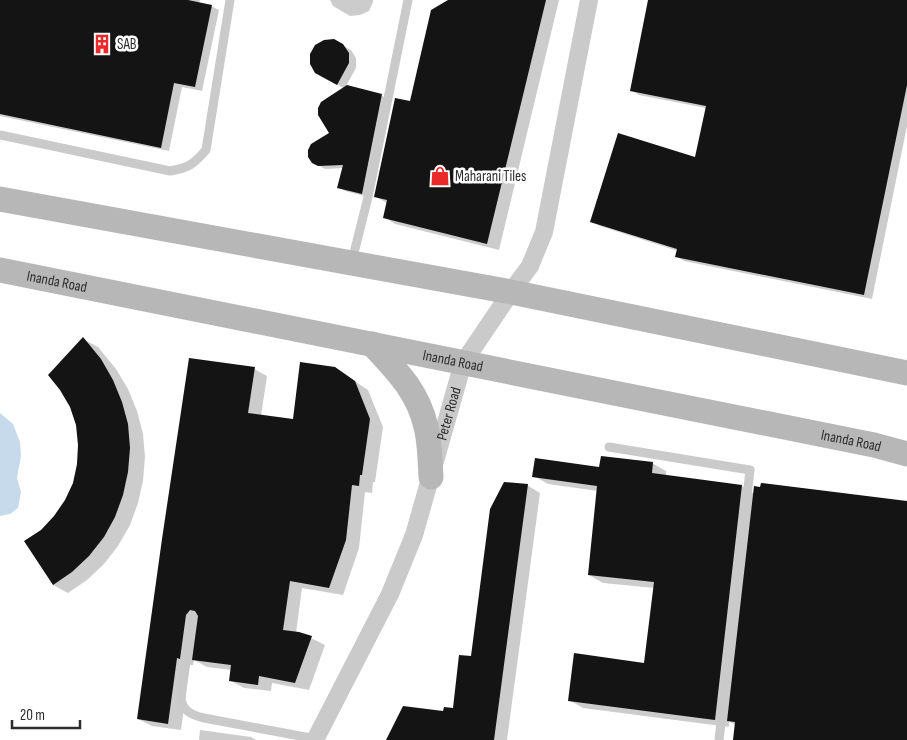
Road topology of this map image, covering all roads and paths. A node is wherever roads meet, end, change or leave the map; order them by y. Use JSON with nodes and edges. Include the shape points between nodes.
{"nodes":[{"id":1,"x":230,"y":0,"type":"edge"},
{"id":2,"x":408,"y":0,"type":"edge"},
{"id":3,"x":589,"y":0,"type":"edge"},
{"id":4,"x":0,"y":134,"type":"edge"},
{"id":5,"x":0,"y":199,"type":"edge"},
{"id":6,"x":352,"y":264,"type":"junction"},
{"id":7,"x":0,"y":270,"type":"edge"},
{"id":8,"x":510,"y":292,"type":"junction"},
{"id":9,"x":372,"y":344,"type":"junction"},
{"id":10,"x":463,"y":363,"type":"junction"},
{"id":11,"x":907,"y":372,"type":"edge"},
{"id":12,"x":609,"y":447,"type":"dead end"},
{"id":13,"x":907,"y":454,"type":"edge"},
{"id":14,"x":431,"y":477,"type":"junction"},
{"id":15,"x":192,"y":616,"type":"dead end"},
{"id":16,"x":316,"y":740,"type":"edge"},
{"id":17,"x":719,"y":740,"type":"edge"}],
"edges":[{"from":1,"to":4,"type":"lane","via":[[206,150],[195,163],[170,172]]},
{"from":2,"to":6,"type":"lane"},
{"from":3,"to":8,"type":"street","name":"Peter Road","via":[[544,232],[530,266]]},
{"from":5,"to":6,"type":"main road"},
{"from":6,"to":8,"type":"main road"},
{"from":7,"to":9,"type":"main road","name":"Inanda Road"},
{"from":8,"to":10,"type":"street","name":"Peter Road"},
{"from":8,"to":11,"type":"main road"},
{"from":9,"to":10,"type":"main road","name":"Inanda Road"},
{"from":9,"to":14,"type":"main road","via":[[400,374],[417,399],[427,428]]},
{"from":10,"to":13,"type":"main road","name":"Inanda Road"},
{"from":10,"to":14,"type":"street","name":"Peter Road"},
{"from":12,"to":17,"type":"lane","via":[[750,470]]},
{"from":14,"to":16,"type":"street","name":"Peter Road","via":[[414,535],[390,594]]},
{"from":15,"to":16,"type":"lane","via":[[181,696],[185,710],[204,718]]}]}
